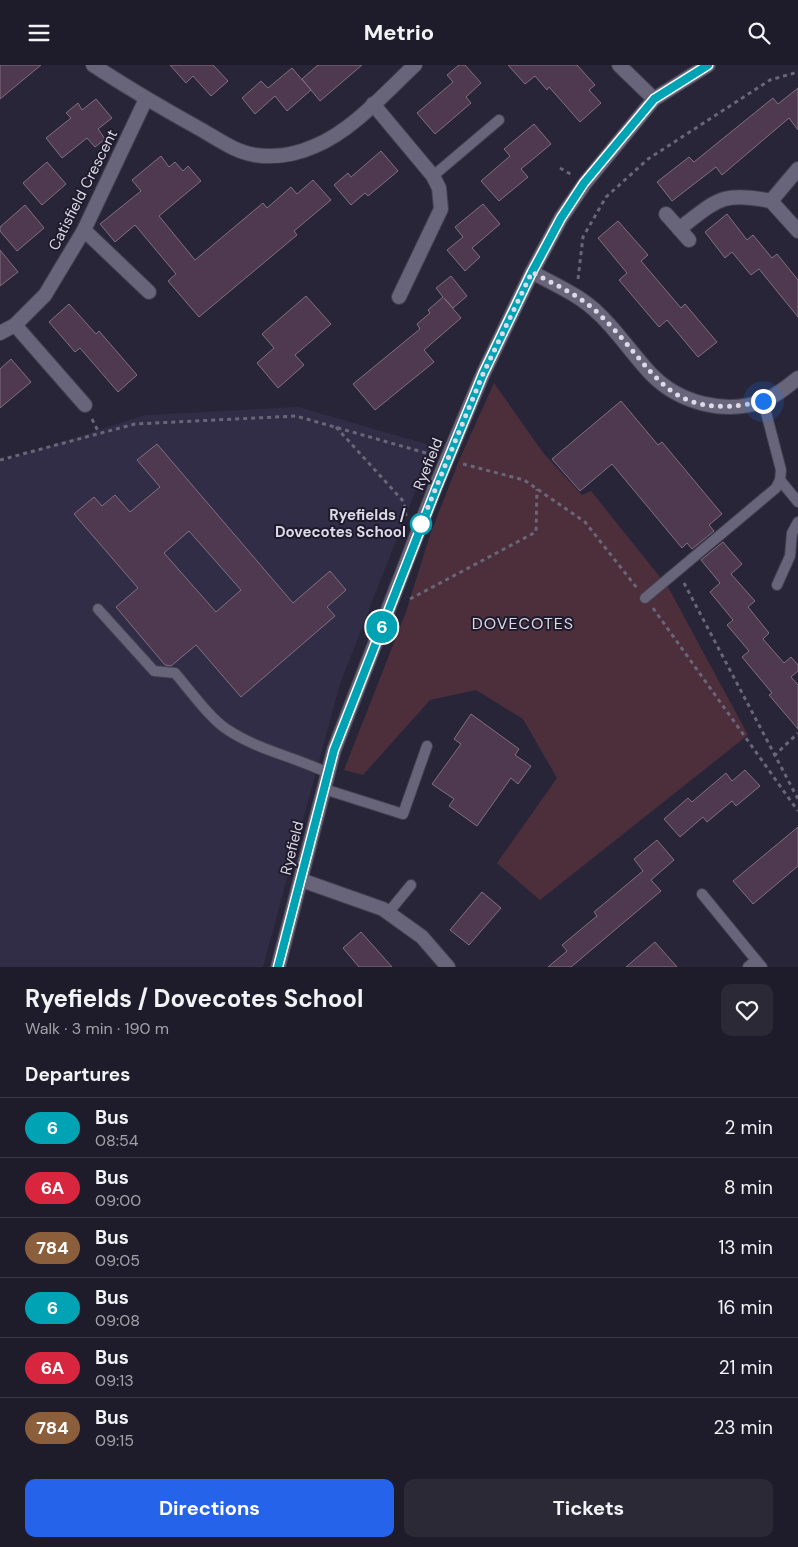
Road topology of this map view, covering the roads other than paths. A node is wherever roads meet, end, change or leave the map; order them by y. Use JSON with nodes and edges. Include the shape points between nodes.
{"nodes":[{"id":1,"x":93,"y":65,"type":"edge"},
{"id":2,"x":415,"y":65,"type":"edge"},
{"id":3,"x":619,"y":65,"type":"edge"},
{"id":4,"x":708,"y":65,"type":"edge"},
{"id":5,"x":146,"y":99,"type":"junction"},
{"id":6,"x":654,"y":99,"type":"junction"},
{"id":7,"x":373,"y":105,"type":"junction"},
{"id":8,"x":499,"y":120,"type":"dead end"},
{"id":9,"x":798,"y":169,"type":"edge"},
{"id":10,"x":433,"y":176,"type":"junction"},
{"id":11,"x":771,"y":201,"type":"junction"},
{"id":12,"x":666,"y":214,"type":"dead end"},
{"id":13,"x":678,"y":229,"type":"junction"},
{"id":14,"x":84,"y":230,"type":"junction"},
{"id":15,"x":798,"y":231,"type":"edge"},
{"id":16,"x":689,"y":240,"type":"dead end"},
{"id":17,"x":532,"y":272,"type":"junction"},
{"id":18,"x":149,"y":292,"type":"dead end"},
{"id":19,"x":399,"y":297,"type":"dead end"},
{"id":20,"x":15,"y":325,"type":"junction"},
{"id":21,"x":0,"y":333,"type":"edge"},
{"id":22,"x":798,"y":378,"type":"edge"},
{"id":23,"x":763,"y":401,"type":"junction"},
{"id":24,"x":85,"y":405,"type":"dead end"},
{"id":25,"x":780,"y":480,"type":"junction"},
{"id":26,"x":798,"y":503,"type":"edge"},
{"id":27,"x":798,"y":522,"type":"edge"},
{"id":28,"x":777,"y":585,"type":"dead end"},
{"id":29,"x":645,"y":598,"type":"road end"},
{"id":30,"x":98,"y":609,"type":"dead end"},
{"id":31,"x":427,"y":746,"type":"dead end"},
{"id":32,"x":328,"y":773,"type":"junction"},
{"id":33,"x":324,"y":789,"type":"junction"},
{"id":34,"x":301,"y":880,"type":"junction"},
{"id":35,"x":411,"y":885,"type":"dead end"},
{"id":36,"x":702,"y":895,"type":"dead end"},
{"id":37,"x":388,"y":913,"type":"junction"},
{"id":38,"x":755,"y":965,"type":"edge"},
{"id":39,"x":278,"y":967,"type":"edge"},
{"id":40,"x":448,"y":967,"type":"edge"}],
"edges":[{"from":1,"to":5,"type":"street"},
{"from":2,"to":7,"type":"street"},
{"from":3,"to":6,"type":"street"},
{"from":4,"to":6,"type":"street","name":"Ryefield"},
{"from":5,"to":7,"type":"street","via":[[235,149],[255,155],[276,156],[316,146]]},
{"from":5,"to":14,"type":"street","name":"Catisfield Crescent"},
{"from":6,"to":17,"type":"street","name":"Ryefield","via":[[584,183]]},
{"from":7,"to":10,"type":"street"},
{"from":8,"to":10,"type":"lane"},
{"from":9,"to":11,"type":"street"},
{"from":10,"to":19,"type":"street","via":[[439,188],[441,209]]},
{"from":11,"to":13,"type":"street","via":[[732,196],[716,202]]},
{"from":11,"to":15,"type":"street"},
{"from":12,"to":13,"type":"street"},
{"from":13,"to":16,"type":"street"},
{"from":14,"to":18,"type":"street"},
{"from":14,"to":20,"type":"street","name":"Catisfield Crescent","via":[[45,295]]},
{"from":17,"to":23,"type":"street","via":[[575,295],[598,313],[666,389],[700,403],[721,407],[739,407]]},
{"from":17,"to":32,"type":"street","name":"Ryefield","bridge":true,"via":[[456,438],[334,750]]},
{"from":20,"to":21,"type":"street","name":"Catisfield Crescent"},
{"from":20,"to":24,"type":"street"},
{"from":22,"to":23,"type":"street"},
{"from":23,"to":25,"type":"lane","via":[[781,470]]},
{"from":25,"to":26,"type":"lane"},
{"from":25,"to":29,"type":"lane","via":[[776,488]]},
{"from":27,"to":28,"type":"lane","via":[[792,533],[790,556]]},
{"from":30,"to":32,"type":"lane","via":[[154,671],[175,673],[226,730],[267,751]]},
{"from":31,"to":33,"type":"lane","via":[[403,814]]},
{"from":32,"to":33,"type":"street","name":"Ryefield"},
{"from":33,"to":34,"type":"street","name":"Ryefield"},
{"from":34,"to":37,"type":"street"},
{"from":34,"to":39,"type":"street","name":"Ryefield"},
{"from":35,"to":37,"type":"lane"},
{"from":36,"to":38,"type":"lane"},
{"from":37,"to":40,"type":"street","via":[[422,937]]}]}
